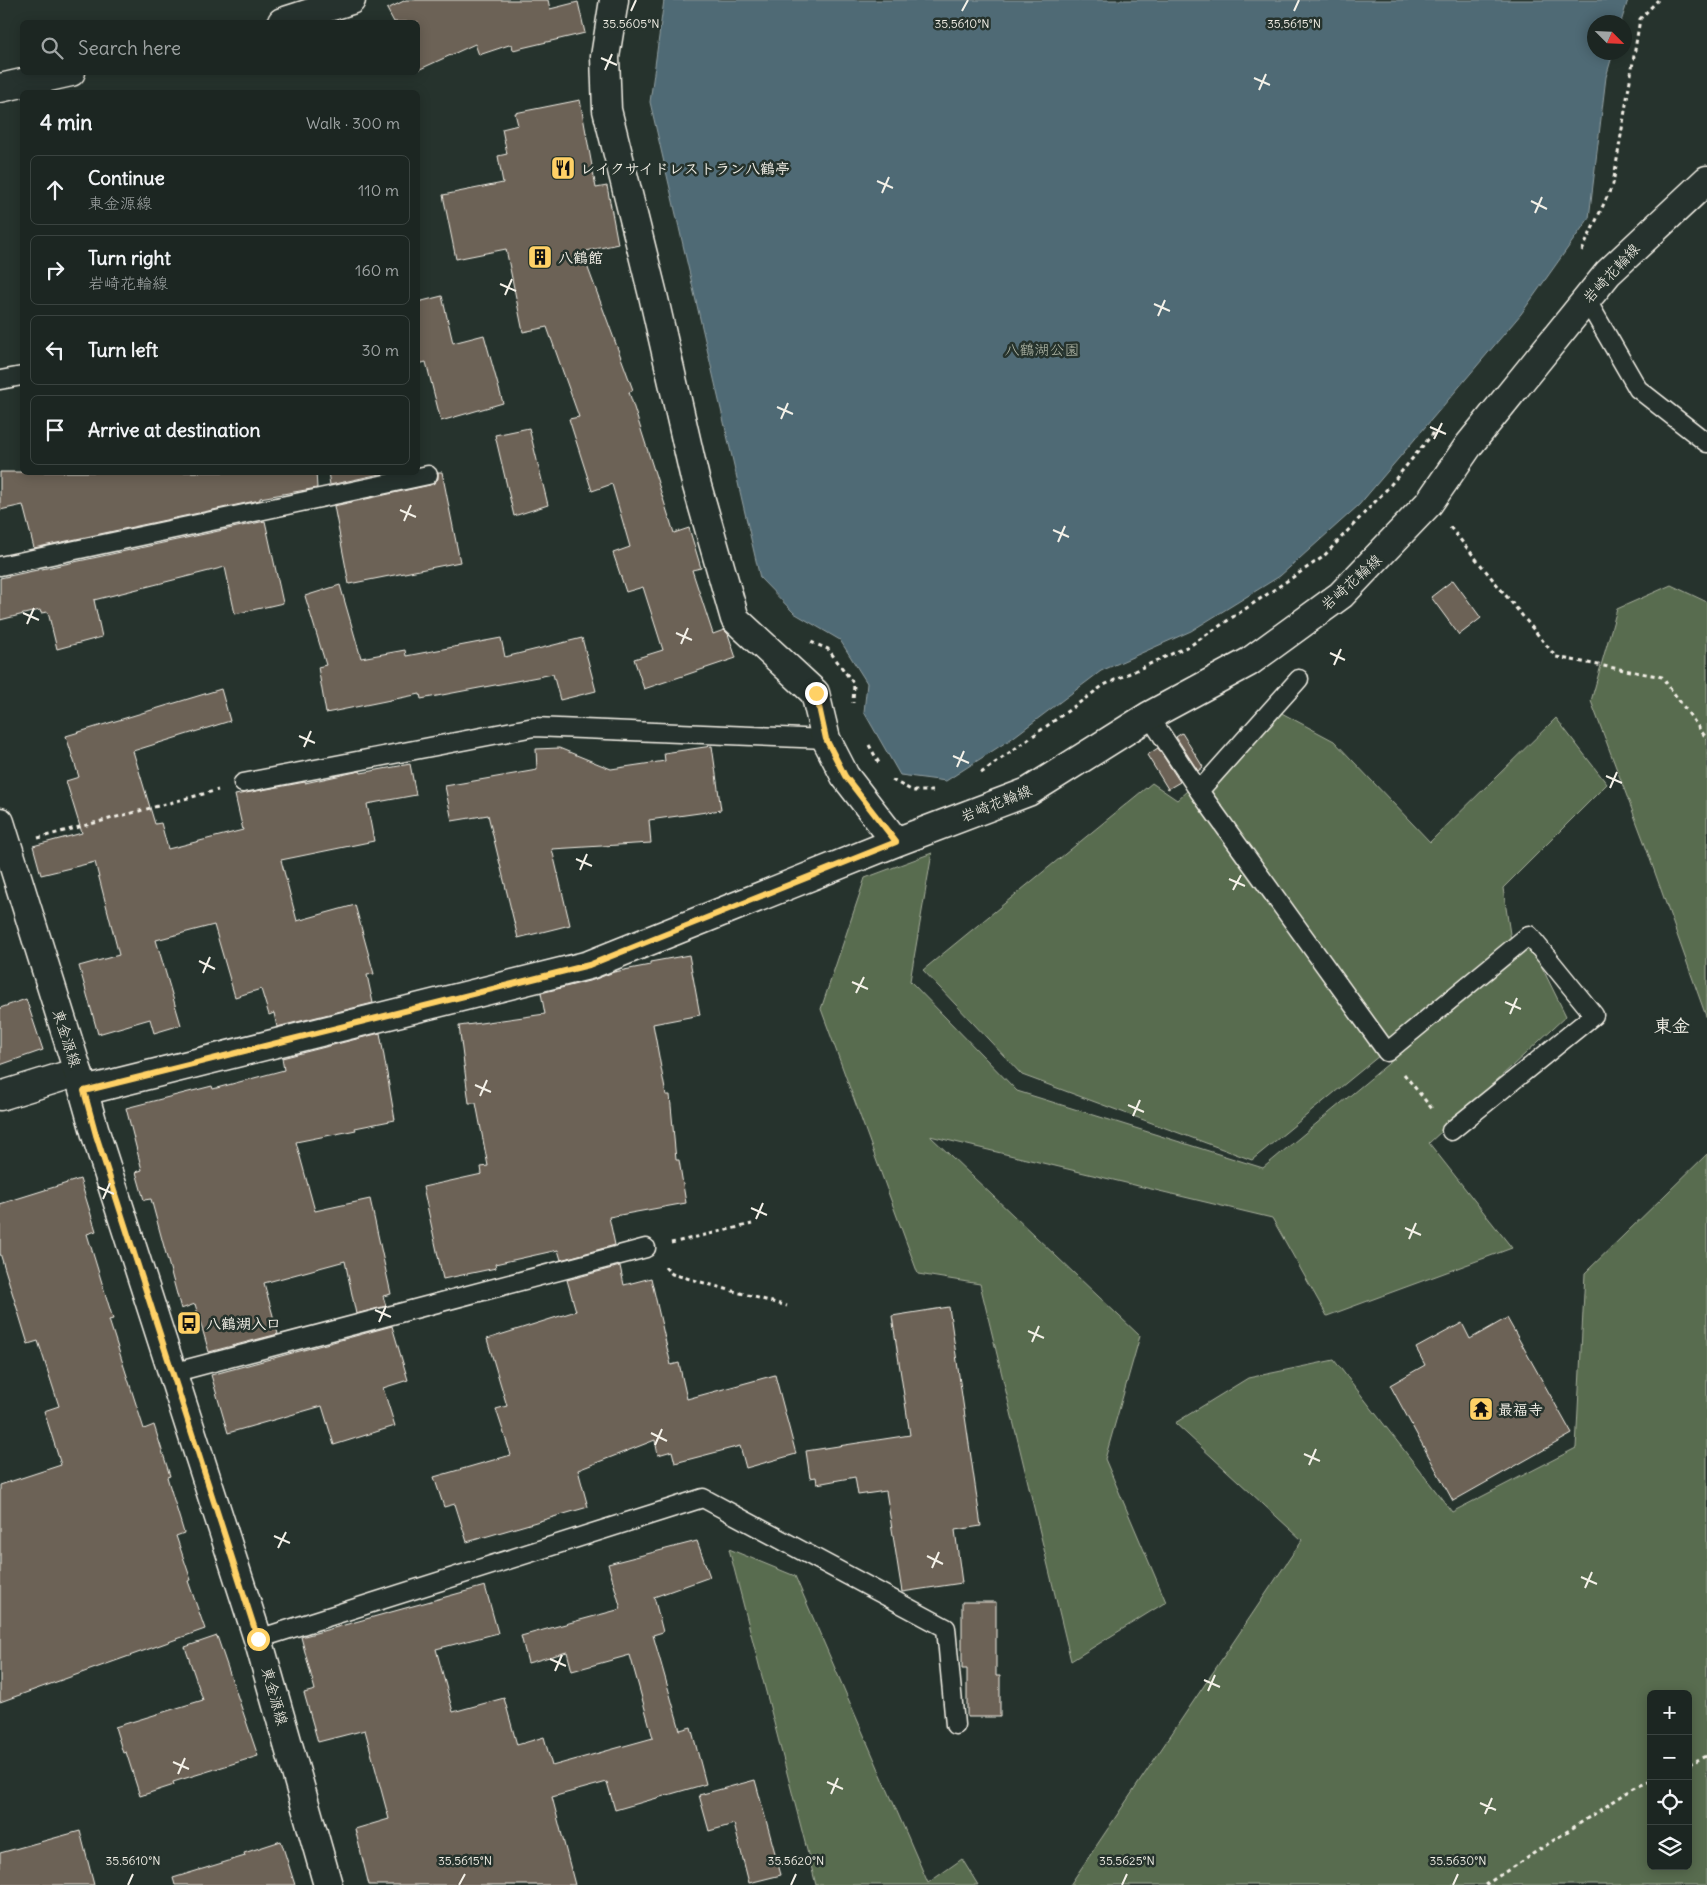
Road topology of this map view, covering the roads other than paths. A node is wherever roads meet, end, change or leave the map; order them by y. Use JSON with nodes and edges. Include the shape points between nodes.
{"nodes":[{"id":1,"x":351,"y":0,"type":"edge"},
{"id":2,"x":614,"y":0,"type":"edge"},
{"id":3,"x":288,"y":20,"type":"edge"},
{"id":4,"x":58,"y":75,"type":"edge"},
{"id":5,"x":0,"y":88,"type":"edge"},
{"id":6,"x":1707,"y":180,"type":"edge"},
{"id":7,"x":1586,"y":299,"type":"junction"},
{"id":8,"x":20,"y":376,"type":"edge"},
{"id":9,"x":0,"y":380,"type":"edge"},
{"id":10,"x":1707,"y":443,"type":"edge"},
{"id":11,"x":428,"y":475,"type":"dead end"},
{"id":12,"x":0,"y":566,"type":"edge"},
{"id":13,"x":1299,"y":680,"type":"dead end"},
{"id":14,"x":1149,"y":716,"type":"junction"},
{"id":15,"x":826,"y":739,"type":"junction"},
{"id":16,"x":242,"y":783,"type":"road end"},
{"id":17,"x":1200,"y":791,"type":"junction"},
{"id":18,"x":3,"y":834,"type":"edge"},
{"id":19,"x":896,"y":842,"type":"junction"},
{"id":20,"x":81,"y":1082,"type":"junction"},
{"id":21,"x":0,"y":1096,"type":"edge"},
{"id":22,"x":1451,"y":1131,"type":"road end"},
{"id":23,"x":646,"y":1248,"type":"road end"},
{"id":24,"x":172,"y":1373,"type":"junction"},
{"id":25,"x":258,"y":1639,"type":"junction"},
{"id":26,"x":955,"y":1725,"type":"dead end"},
{"id":27,"x":328,"y":1885,"type":"edge"}],
"edges":[{"from":1,"to":3,"type":"street"},
{"from":2,"to":15,"type":"street","via":[[605,57],[607,110],[695,479],[735,619],[816,693]]},
{"from":4,"to":5,"type":"street"},
{"from":6,"to":7,"type":"street","name":"岩崎花輪線","via":[[1608,273]]},
{"from":7,"to":10,"type":"lane","via":[[1638,389]]},
{"from":7,"to":14,"type":"street","name":"岩崎花輪線","via":[[1469,445],[1429,503],[1341,595],[1249,662]]},
{"from":8,"to":9,"type":"lane"},
{"from":11,"to":12,"type":"lane"},
{"from":13,"to":17,"type":"lane"},
{"from":14,"to":17,"type":"lane"},
{"from":14,"to":19,"type":"street","name":"岩崎花輪線","via":[[1028,792]]},
{"from":15,"to":16,"type":"lane","via":[[534,726]]},
{"from":15,"to":19,"type":"street","via":[[845,776]]},
{"from":17,"to":22,"type":"lane","via":[[1387,1052],[1529,935],[1594,1015]]},
{"from":18,"to":20,"type":"street","name":"東金源線"},
{"from":19,"to":20,"type":"street","name":"岩崎花輪線","via":[[589,965]]},
{"from":20,"to":21,"type":"street","name":"岩崎花輪線"},
{"from":20,"to":24,"type":"street","name":"東金源線"},
{"from":23,"to":24,"type":"lane"},
{"from":24,"to":25,"type":"street","name":"東金源線"},
{"from":25,"to":26,"type":"lane","via":[[703,1498],[946,1628]]},
{"from":25,"to":27,"type":"street","name":"東金源線"}]}
